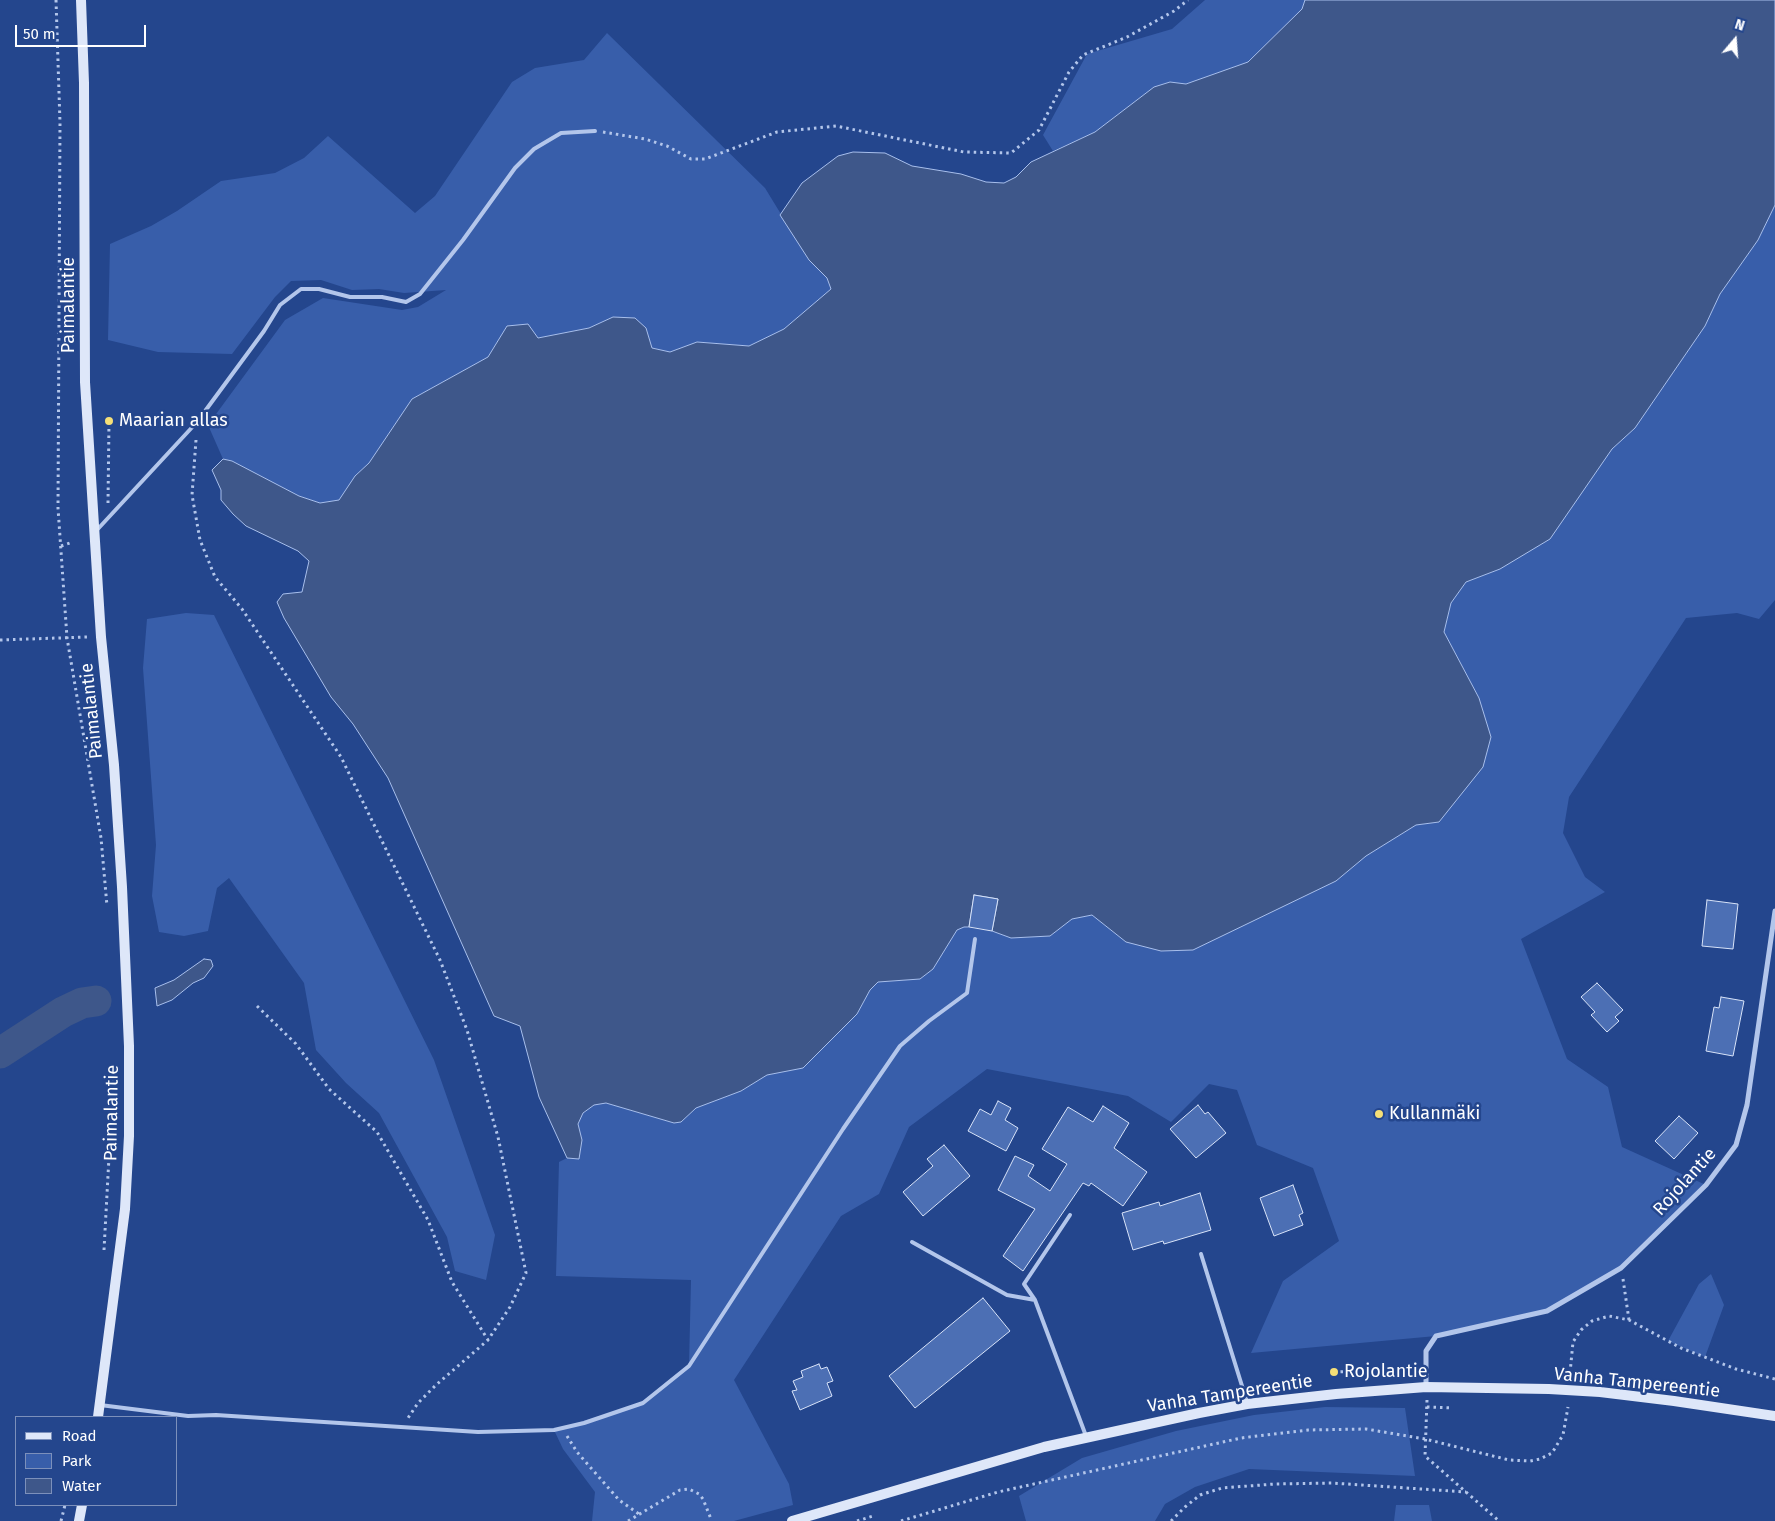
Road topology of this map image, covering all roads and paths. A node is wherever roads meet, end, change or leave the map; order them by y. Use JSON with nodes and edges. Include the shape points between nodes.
{"nodes":[{"id":1,"x":56,"y":0,"type":"edge"},
{"id":2,"x":81,"y":0,"type":"edge"},
{"id":3,"x":1188,"y":0,"type":"edge"},
{"id":4,"x":595,"y":131,"type":"joint"},
{"id":5,"x":108,"y":421,"type":"dead end"},
{"id":6,"x":197,"y":422,"type":"junction"},
{"id":7,"x":107,"y":519,"type":"junction"},
{"id":8,"x":94,"y":533,"type":"junction"},
{"id":9,"x":73,"y":542,"type":"dead end"},
{"id":10,"x":61,"y":546,"type":"junction"},
{"id":11,"x":100,"y":637,"type":"junction"},
{"id":12,"x":67,"y":638,"type":"junction"},
{"id":13,"x":0,"y":640,"type":"edge"},
{"id":14,"x":1775,"y":911,"type":"edge"},
{"id":15,"x":108,"y":915,"type":"dead end"},
{"id":16,"x":974,"y":939,"type":"dead end"},
{"id":17,"x":257,"y":1006,"type":"dead end"},
{"id":18,"x":114,"y":1056,"type":"dead end"},
{"id":19,"x":1070,"y":1215,"type":"dead end"},
{"id":20,"x":912,"y":1242,"type":"dead end"},
{"id":21,"x":104,"y":1254,"type":"dead end"},
{"id":22,"x":1201,"y":1254,"type":"dead end"},
{"id":23,"x":1621,"y":1268,"type":"junction"},
{"id":24,"x":1035,"y":1300,"type":"junction"},
{"id":25,"x":1629,"y":1320,"type":"junction"},
{"id":26,"x":488,"y":1340,"type":"junction"},
{"id":27,"x":1426,"y":1368,"type":"junction"},
{"id":28,"x":1334,"y":1372,"type":"dead end"},
{"id":29,"x":1570,"y":1373,"type":"dead end"},
{"id":30,"x":1775,"y":1379,"type":"edge"},
{"id":31,"x":1426,"y":1387,"type":"junction"},
{"id":32,"x":1247,"y":1404,"type":"junction"},
{"id":33,"x":100,"y":1405,"type":"junction"},
{"id":34,"x":1427,"y":1407,"type":"junction"},
{"id":35,"x":1568,"y":1407,"type":"dead end"},
{"id":36,"x":1453,"y":1408,"type":"dead end"},
{"id":37,"x":98,"y":1416,"type":"edge"},
{"id":38,"x":1775,"y":1416,"type":"edge"},
{"id":39,"x":401,"y":1428,"type":"junction"},
{"id":40,"x":562,"y":1429,"type":"junction"},
{"id":41,"x":1087,"y":1438,"type":"junction"},
{"id":42,"x":1425,"y":1439,"type":"junction"},
{"id":43,"x":1466,"y":1492,"type":"junction"},
{"id":44,"x":65,"y":1506,"type":"edge"},
{"id":45,"x":82,"y":1506,"type":"edge"},
{"id":46,"x":639,"y":1514,"type":"junction"},
{"id":47,"x":873,"y":1516,"type":"dead end"},
{"id":48,"x":711,"y":1519,"type":"dead end"},
{"id":49,"x":61,"y":1521,"type":"edge"},
{"id":50,"x":79,"y":1521,"type":"edge"},
{"id":51,"x":628,"y":1521,"type":"edge"},
{"id":52,"x":795,"y":1521,"type":"edge"},
{"id":53,"x":857,"y":1521,"type":"edge"},
{"id":54,"x":901,"y":1521,"type":"edge"},
{"id":55,"x":1171,"y":1521,"type":"edge"},
{"id":56,"x":1499,"y":1521,"type":"edge"}],
"edges":[{"from":1,"to":10,"type":"path","via":[[60,123],[58,508]]},
{"from":2,"to":8,"type":"street","name":"Paimalantie","via":[[85,382]]},
{"from":3,"to":4,"type":"path","via":[[1174,12],[1127,37],[1083,54],[1069,72],[1039,130],[1012,153],[964,152],[836,126],[777,132],[705,159],[691,160],[667,146],[645,139]]},
{"from":4,"to":6,"type":"lane","via":[[561,133],[534,149],[515,168],[420,294],[406,302],[382,297],[350,297],[319,288],[301,289],[280,305]]},
{"from":5,"to":7,"type":"path"},
{"from":6,"to":7,"type":"lane"},
{"from":6,"to":26,"type":"path","via":[[192,495],[200,540],[215,578],[242,609],[341,757],[440,960],[467,1030],[498,1137],[526,1272],[510,1307]]},
{"from":7,"to":8,"type":"lane"},
{"from":8,"to":11,"type":"street","name":"Paimalantie"},
{"from":9,"to":10,"type":"path"},
{"from":10,"to":12,"type":"path"},
{"from":11,"to":12,"type":"path"},
{"from":11,"to":33,"type":"street","name":"Paimalantie","via":[[114,764],[122,887],[129,1136],[125,1209]]},
{"from":12,"to":13,"type":"path"},
{"from":12,"to":15,"type":"path","via":[[101,838]]},
{"from":14,"to":23,"type":"street","name":"Rojolantie","via":[[1747,1105],[1736,1145],[1706,1185]]},
{"from":16,"to":40,"type":"lane","via":[[967,993],[900,1046],[689,1366],[643,1403]]},
{"from":17,"to":26,"type":"path","via":[[296,1044],[329,1089],[377,1132],[428,1220],[452,1282]]},
{"from":18,"to":21,"type":"path"},
{"from":19,"to":24,"type":"lane","via":[[1024,1284]]},
{"from":20,"to":24,"type":"lane","via":[[1007,1295]]},
{"from":22,"to":32,"type":"lane"},
{"from":23,"to":25,"type":"path"},
{"from":23,"to":27,"type":"street","name":"Rojolantie","via":[[1547,1311],[1436,1336],[1426,1351]]},
{"from":24,"to":41,"type":"lane"},
{"from":25,"to":29,"type":"path","via":[[1609,1316],[1587,1325],[1573,1342]]},
{"from":25,"to":30,"type":"path","via":[[1681,1348],[1736,1369]]},
{"from":26,"to":39,"type":"path","via":[[418,1403]]},
{"from":27,"to":28,"type":"path"},
{"from":27,"to":31,"type":"street","name":"Rojolantie"},
{"from":31,"to":32,"type":"street","name":"Vanha Tampereentie"},
{"from":31,"to":34,"type":"path"},
{"from":31,"to":38,"type":"street","name":"Vanha Tampereentie","via":[[1515,1387],[1600,1392]]},
{"from":32,"to":41,"type":"street","name":"Vanha Tampereentie"},
{"from":33,"to":37,"type":"street","name":"Paimalantie"},
{"from":33,"to":39,"type":"lane","via":[[188,1416],[216,1415]]},
{"from":34,"to":36,"type":"path"},
{"from":34,"to":42,"type":"path"},
{"from":35,"to":42,"type":"path","via":[[1563,1435],[1552,1453],[1540,1459],[1509,1460]]},
{"from":39,"to":40,"type":"lane","via":[[478,1432]]},
{"from":40,"to":46,"type":"path","via":[[598,1476],[620,1500]]},
{"from":41,"to":52,"type":"street","name":"Vanha Tampereentie","via":[[1044,1447]]},
{"from":42,"to":43,"type":"path","via":[[1425,1456]]},
{"from":42,"to":54,"type":"path","via":[[1366,1429],[1308,1430],[1241,1438],[998,1492]]},
{"from":43,"to":55,"type":"path","via":[[1332,1483],[1222,1488],[1200,1495]]},
{"from":43,"to":56,"type":"path"},
{"from":44,"to":49,"type":"path"},
{"from":45,"to":50,"type":"street"},
{"from":46,"to":48,"type":"path","via":[[680,1490],[690,1490],[703,1499]]},
{"from":46,"to":51,"type":"path"},
{"from":47,"to":53,"type":"path"}]}
